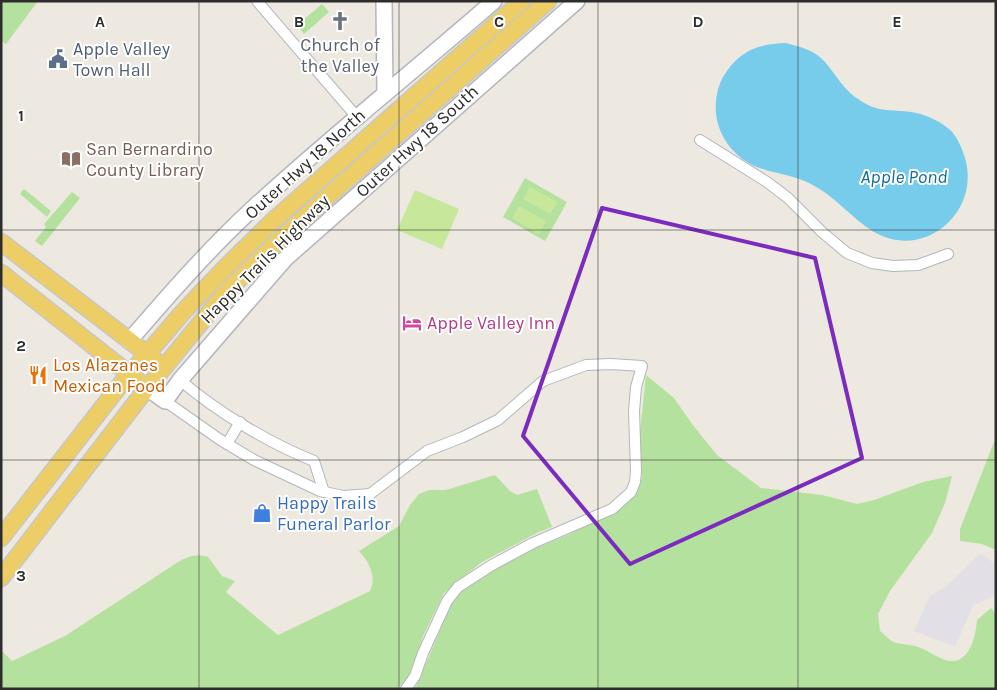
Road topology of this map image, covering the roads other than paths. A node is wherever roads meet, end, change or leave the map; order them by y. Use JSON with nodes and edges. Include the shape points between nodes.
{"nodes":[{"id":1,"x":257,"y":1,"type":"edge"},
{"id":2,"x":384,"y":1,"type":"edge"},
{"id":3,"x":494,"y":1,"type":"edge"},
{"id":4,"x":522,"y":1,"type":"edge"},
{"id":5,"x":548,"y":1,"type":"edge"},
{"id":6,"x":577,"y":1,"type":"edge"},
{"id":7,"x":385,"y":94,"type":"junction"},
{"id":8,"x":356,"y":116,"type":"junction"},
{"id":9,"x":700,"y":140,"type":"dead end"},
{"id":10,"x":1,"y":242,"type":"edge"},
{"id":11,"x":948,"y":254,"type":"dead end"},
{"id":12,"x":1,"y":273,"type":"edge"},
{"id":13,"x":129,"y":340,"type":"junction"},
{"id":14,"x":147,"y":354,"type":"junction"},
{"id":15,"x":164,"y":368,"type":"junction"},
{"id":16,"x":129,"y":374,"type":"junction"},
{"id":17,"x":180,"y":380,"type":"junction"},
{"id":18,"x":148,"y":388,"type":"junction"},
{"id":19,"x":165,"y":401,"type":"junction"},
{"id":20,"x":240,"y":422,"type":"junction"},
{"id":21,"x":227,"y":444,"type":"junction"},
{"id":22,"x":324,"y":492,"type":"junction"},
{"id":23,"x":1,"y":538,"type":"edge"},
{"id":24,"x":1,"y":578,"type":"edge"},
{"id":25,"x":406,"y":689,"type":"edge"}],
"edges":[{"from":1,"to":8,"type":"street"},
{"from":2,"to":7,"type":"street"},
{"from":3,"to":7,"type":"street","name":"Outer Hwy 18 North"},
{"from":4,"to":14,"type":"main road","name":"Happy Trails Highway","via":[[274,220],[211,282]]},
{"from":5,"to":15,"type":"main road","name":"Happy Trails Highway","via":[[280,239],[225,293]]},
{"from":6,"to":17,"type":"street","name":"Outer Hwy 18 South","via":[[284,259]]},
{"from":7,"to":8,"type":"street","name":"Outer Hwy 18 North"},
{"from":8,"to":13,"type":"street","name":"Outer Hwy 18 North","via":[[249,212],[192,269]]},
{"from":9,"to":11,"type":"street","via":[[788,198],[847,253],[872,264],[893,266],[918,265]]},
{"from":10,"to":13,"type":"main road"},
{"from":12,"to":16,"type":"main road"},
{"from":13,"to":14,"type":"main road"},
{"from":14,"to":15,"type":"main road"},
{"from":14,"to":16,"type":"main road","name":"Happy Trails Highway"},
{"from":15,"to":17,"type":"street"},
{"from":15,"to":18,"type":"main road","name":"Happy Trails Highway"},
{"from":16,"to":18,"type":"main road"},
{"from":16,"to":23,"type":"main road","name":"Happy Trails Highway"},
{"from":17,"to":19,"type":"street","name":"Outer Hwy 18 South"},
{"from":17,"to":20,"type":"street"},
{"from":18,"to":19,"type":"street"},
{"from":18,"to":24,"type":"main road","name":"Happy Trails Highway"},
{"from":19,"to":21,"type":"street"},
{"from":20,"to":21,"type":"street"},
{"from":20,"to":22,"type":"street","via":[[284,449],[314,461]]},
{"from":21,"to":22,"type":"street","via":[[288,477]]},
{"from":22,"to":25,"type":"street","via":[[343,496],[370,494],[426,451],[498,420],[543,380],[586,365],[642,366],[636,387],[636,471],[631,492],[612,509],[525,548],[458,587],[441,614],[415,676]]}]}
